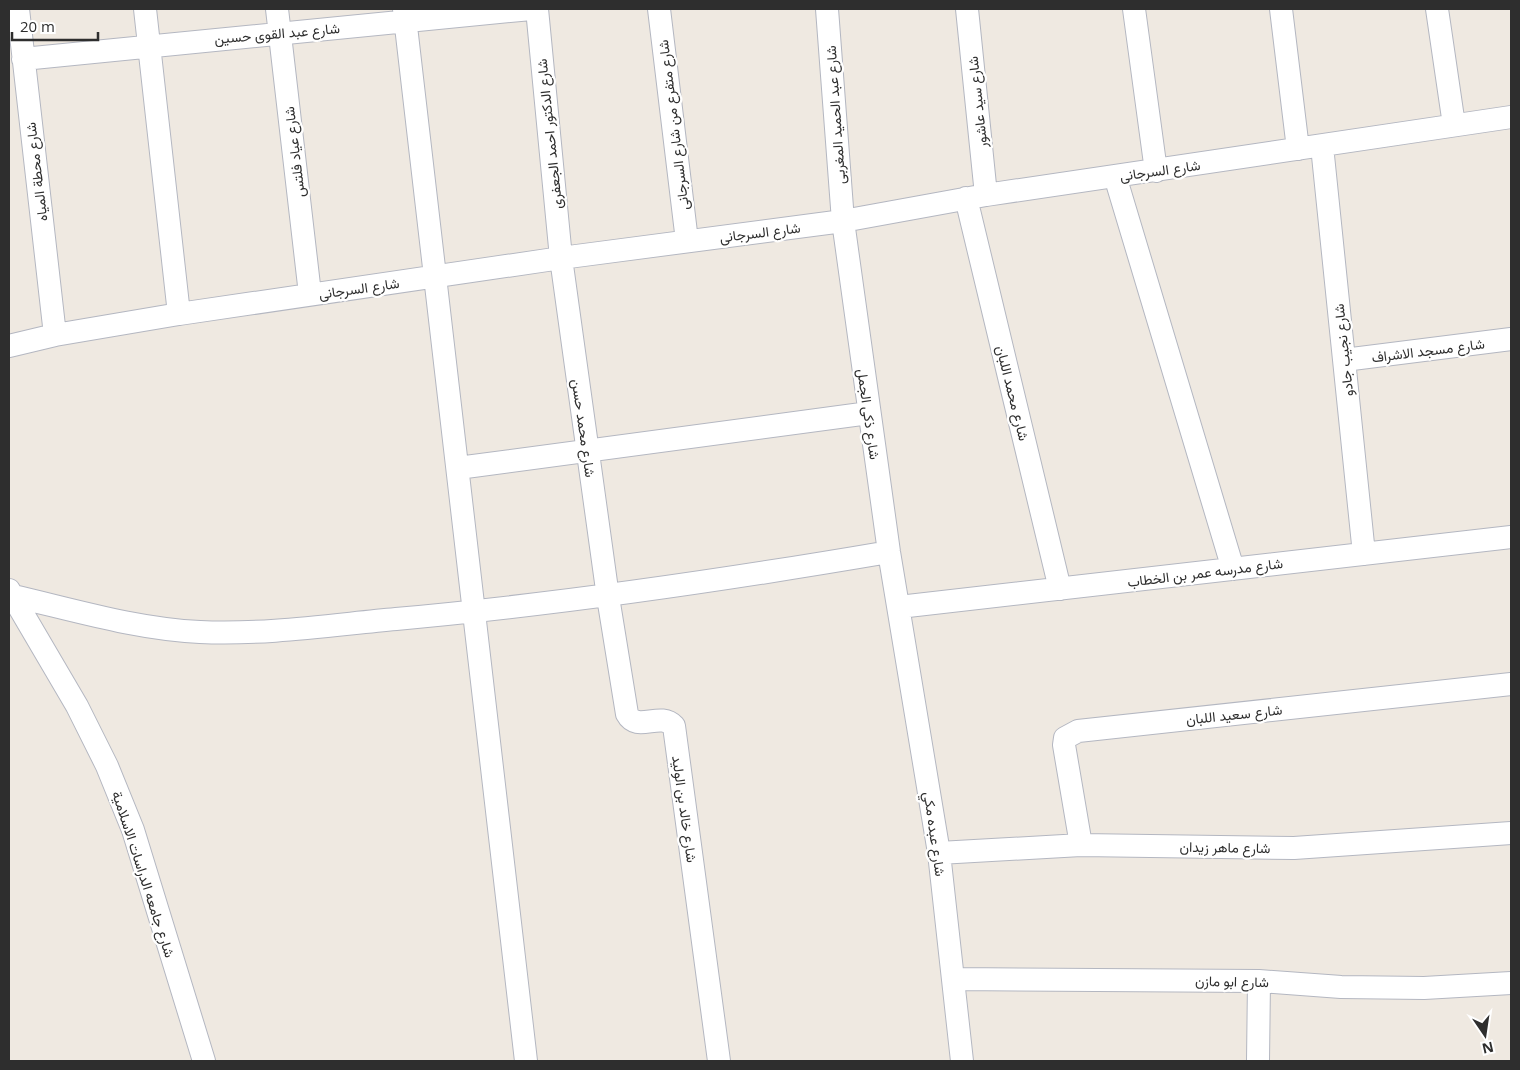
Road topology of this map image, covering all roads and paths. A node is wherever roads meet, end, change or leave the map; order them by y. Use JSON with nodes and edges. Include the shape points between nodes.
{"nodes":[{"id":1,"x":18,"y":9,"type":"edge"},
{"id":2,"x":145,"y":9,"type":"edge"},
{"id":3,"x":277,"y":9,"type":"edge"},
{"id":4,"x":531,"y":9,"type":"edge"},
{"id":5,"x":537,"y":9,"type":"edge"},
{"id":6,"x":659,"y":9,"type":"edge"},
{"id":7,"x":827,"y":9,"type":"edge"},
{"id":8,"x":967,"y":9,"type":"edge"},
{"id":9,"x":1134,"y":9,"type":"edge"},
{"id":10,"x":1281,"y":9,"type":"edge"},
{"id":11,"x":1437,"y":9,"type":"edge"},
{"id":12,"x":405,"y":15,"type":"edge"},
{"id":13,"x":280,"y":32,"type":"junction"},
{"id":14,"x":150,"y":45,"type":"junction"},
{"id":15,"x":23,"y":59,"type":"junction"},
{"id":16,"x":1511,"y":118,"type":"edge"},
{"id":17,"x":1454,"y":124,"type":"junction"},
{"id":18,"x":1322,"y":146,"type":"junction"},
{"id":19,"x":1298,"y":149,"type":"junction"},
{"id":20,"x":1156,"y":171,"type":"junction"},
{"id":21,"x":1115,"y":176,"type":"junction"},
{"id":22,"x":976,"y":196,"type":"junction"},
{"id":23,"x":843,"y":221,"type":"junction"},
{"id":24,"x":687,"y":241,"type":"junction"},
{"id":25,"x":561,"y":258,"type":"junction"},
{"id":26,"x":436,"y":278,"type":"junction"},
{"id":27,"x":310,"y":294,"type":"junction"},
{"id":28,"x":179,"y":314,"type":"junction"},
{"id":29,"x":55,"y":335,"type":"junction"},
{"id":30,"x":1511,"y":340,"type":"edge"},
{"id":31,"x":9,"y":346,"type":"edge"},
{"id":32,"x":1344,"y":360,"type":"junction"},
{"id":33,"x":869,"y":413,"type":"junction"},
{"id":34,"x":588,"y":451,"type":"junction"},
{"id":35,"x":458,"y":468,"type":"junction"},
{"id":36,"x":1511,"y":537,"type":"edge"},
{"id":37,"x":889,"y":552,"type":"junction"},
{"id":38,"x":1364,"y":554,"type":"junction"},
{"id":39,"x":1233,"y":569,"type":"junction"},
{"id":40,"x":1060,"y":589,"type":"junction"},
{"id":41,"x":11,"y":593,"type":"edge"},
{"id":42,"x":608,"y":597,"type":"junction"},
{"id":43,"x":899,"y":607,"type":"junction"},
{"id":44,"x":475,"y":612,"type":"junction"},
{"id":45,"x":1511,"y":684,"type":"edge"},
{"id":46,"x":1511,"y":833,"type":"edge"},
{"id":47,"x":1081,"y":845,"type":"junction"},
{"id":48,"x":939,"y":853,"type":"junction"},
{"id":49,"x":953,"y":979,"type":"junction"},
{"id":50,"x":1259,"y":981,"type":"junction"},
{"id":51,"x":1511,"y":983,"type":"edge"},
{"id":52,"x":204,"y":1061,"type":"edge"},
{"id":53,"x":526,"y":1061,"type":"edge"},
{"id":54,"x":719,"y":1061,"type":"edge"},
{"id":55,"x":962,"y":1061,"type":"edge"},
{"id":56,"x":1258,"y":1061,"type":"edge"}],
"edges":[{"from":1,"to":15,"type":"street","name":"شارع محطة المياه"},
{"from":2,"to":14,"type":"street"},
{"from":3,"to":13,"type":"street","name":"شارع عياد فلتس"},
{"from":4,"to":12,"type":"street","name":"شارع عبد القوى حسين"},
{"from":5,"to":25,"type":"street","name":"شارع الدكتور احمد الجعفرى"},
{"from":6,"to":24,"type":"street","name":"شارع متفرع من شارع السرجانى"},
{"from":7,"to":23,"type":"street","name":"شارع عبد الحميد المغربى"},
{"from":8,"to":22,"type":"street","name":"شارع سيد عاشور"},
{"from":9,"to":20,"type":"street"},
{"from":10,"to":19,"type":"street"},
{"from":11,"to":17,"type":"street"},
{"from":12,"to":13,"type":"street","name":"شارع عبد القوى حسين"},
{"from":12,"to":26,"type":"street"},
{"from":13,"to":14,"type":"street","name":"شارع عبد القوى حسين"},
{"from":13,"to":27,"type":"street","name":"شارع عياد فلتس"},
{"from":14,"to":15,"type":"street","name":"شارع عبد القوى حسين"},
{"from":14,"to":28,"type":"street"},
{"from":15,"to":29,"type":"street","name":"شارع محطة المياه"},
{"from":16,"to":17,"type":"street","name":"شارع السرجانى"},
{"from":17,"to":18,"type":"street","name":"شارع السرجانى"},
{"from":18,"to":19,"type":"street","name":"شارع السرجانى"},
{"from":18,"to":32,"type":"street","name":"شارع نجيب جادو"},
{"from":19,"to":20,"type":"street","name":"شارع السرجانى"},
{"from":20,"to":21,"type":"street","name":"شارع السرجانى"},
{"from":21,"to":22,"type":"street","name":"شارع السرجانى"},
{"from":21,"to":39,"type":"street"},
{"from":22,"to":23,"type":"street","name":"شارع السرجانى"},
{"from":22,"to":40,"type":"street","name":"شارع محمد اللبان"},
{"from":23,"to":24,"type":"street","name":"شارع السرجانى"},
{"from":23,"to":33,"type":"street","name":"شارع ذكى الجمل"},
{"from":24,"to":25,"type":"street","name":"شارع السرجانى"},
{"from":25,"to":26,"type":"street","name":"شارع السرجانى"},
{"from":25,"to":34,"type":"street","name":"شارع محمد حسن"},
{"from":26,"to":27,"type":"street","name":"شارع السرجانى"},
{"from":26,"to":35,"type":"street"},
{"from":27,"to":28,"type":"street","name":"شارع السرجانى"},
{"from":28,"to":29,"type":"street","name":"شارع السرجانى"},
{"from":29,"to":31,"type":"street","name":"شارع السرجانى"},
{"from":30,"to":32,"type":"street","name":"شارع مسجد الاشراف"},
{"from":32,"to":38,"type":"street","name":"شارع نجيب جادو"},
{"from":33,"to":34,"type":"street"},
{"from":33,"to":37,"type":"street","name":"شارع ذكى الجمل"},
{"from":34,"to":35,"type":"street"},
{"from":34,"to":42,"type":"street","name":"شارع محمد حسن"},
{"from":35,"to":44,"type":"street"},
{"from":36,"to":38,"type":"street","name":"شارع مدرسه عمر بن الخطاب"},
{"from":37,"to":42,"type":"street"},
{"from":37,"to":43,"type":"street","name":"شارع ذكى الجمل"},
{"from":38,"to":39,"type":"street","name":"شارع مدرسه عمر بن الخطاب"},
{"from":39,"to":40,"type":"street","name":"شارع مدرسه عمر بن الخطاب"},
{"from":40,"to":43,"type":"street","name":"شارع مدرسه عمر بن الخطاب"},
{"from":41,"to":44,"type":"street","via":[[117,622],[200,632],[271,630]]},
{"from":41,"to":52,"type":"street","name":"شارع جامعه الدراسات الاسلامية","via":[[78,706],[107,766],[133,830]]},
{"from":42,"to":44,"type":"street"},
{"from":42,"to":54,"type":"street","name":"شارع خالد بن الوليد","via":[[629,718],[640,723],[662,719],[674,726]]},
{"from":43,"to":48,"type":"street","name":"شارع عبده مكي"},
{"from":44,"to":53,"type":"street"},
{"from":45,"to":47,"type":"street","name":"شارع سعيد اللبان","via":[[1078,731],[1066,738],[1064,745]]},
{"from":46,"to":47,"type":"street","name":"شارع ماهر زيدان","via":[[1294,848]]},
{"from":47,"to":48,"type":"street","name":"شارع ماهر زيدان"},
{"from":48,"to":49,"type":"street","name":"شارع عبده مكي"},
{"from":49,"to":50,"type":"street","name":"شارع ابو مازن"},
{"from":49,"to":55,"type":"street","name":"شارع عبده مكي"},
{"from":50,"to":51,"type":"street","name":"شارع ابو مازن","via":[[1341,987],[1424,988]]},
{"from":50,"to":56,"type":"street"}]}
